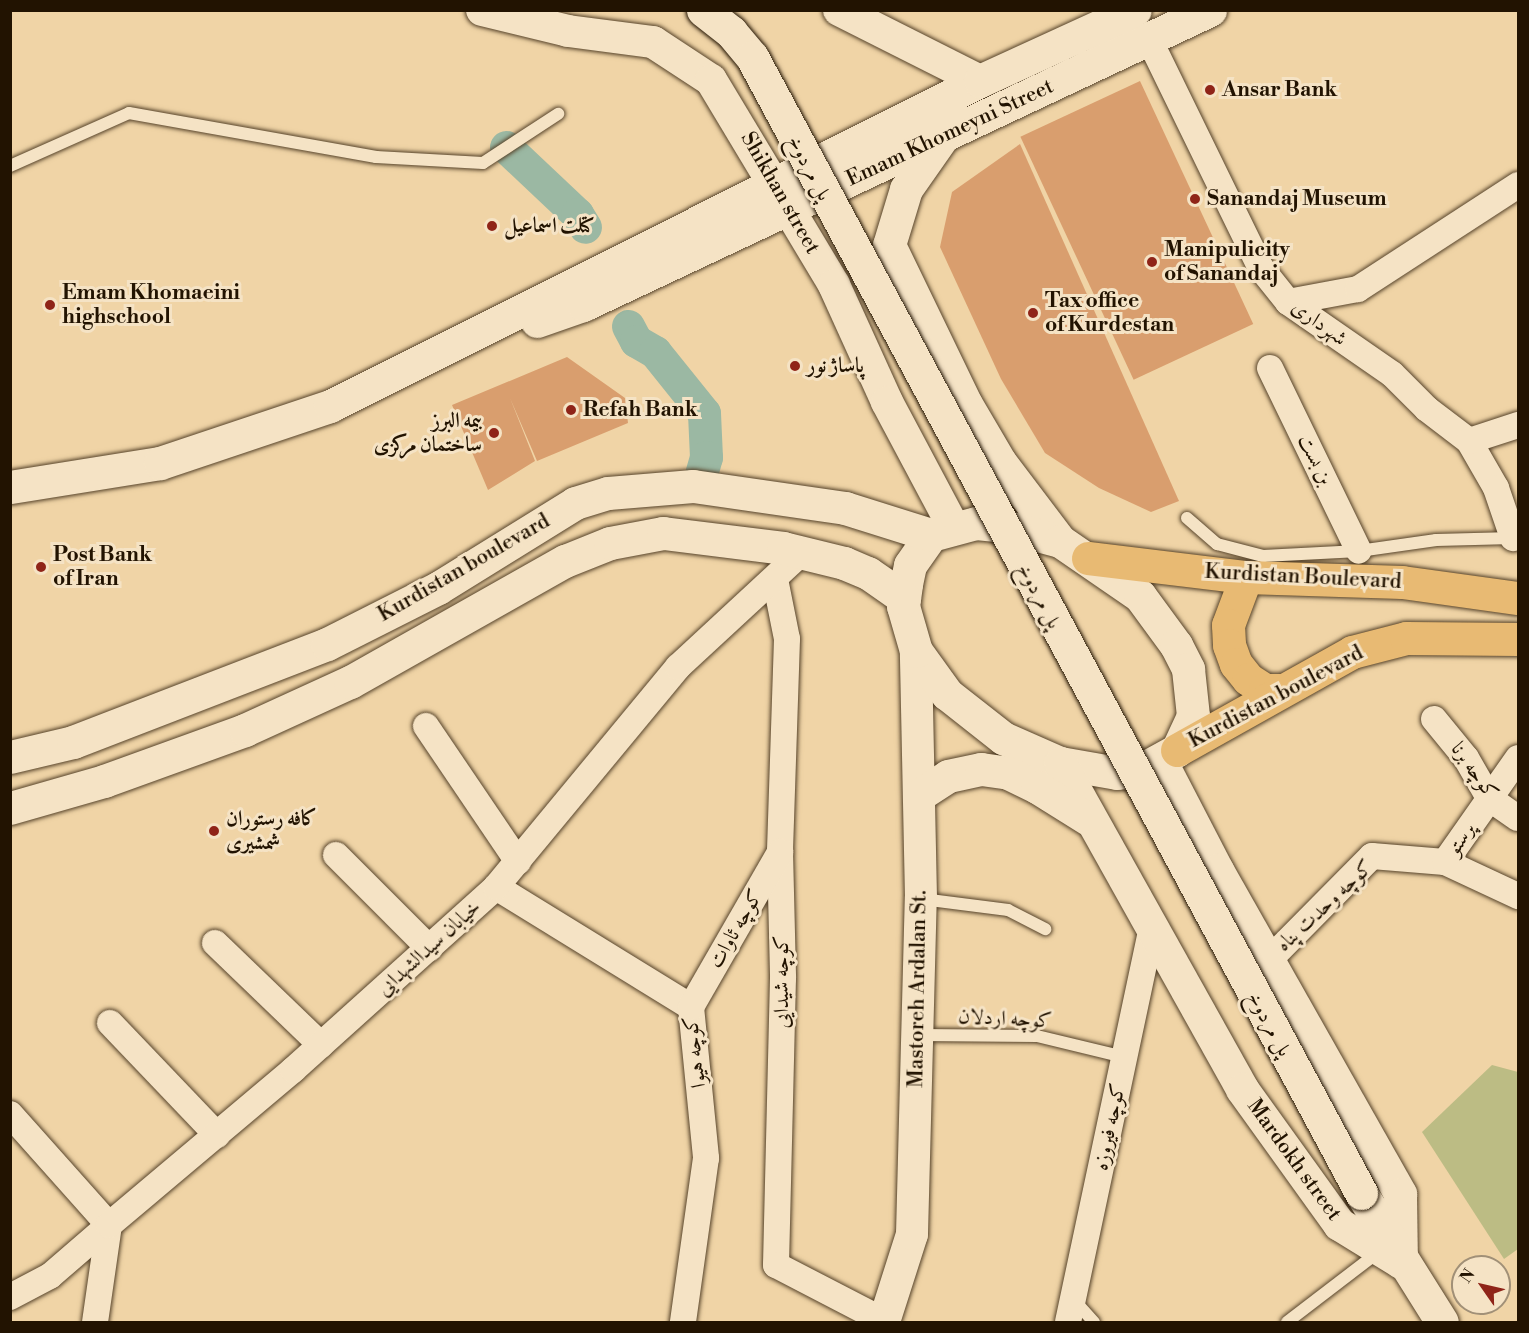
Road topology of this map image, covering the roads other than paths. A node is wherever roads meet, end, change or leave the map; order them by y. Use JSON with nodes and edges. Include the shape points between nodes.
{"nodes":[{"id":1,"x":482,"y":10,"type":"edge"},
{"id":2,"x":703,"y":10,"type":"edge"},
{"id":3,"x":839,"y":10,"type":"edge"},
{"id":4,"x":1210,"y":10,"type":"edge"},
{"id":5,"x":1142,"y":25,"type":"edge"},
{"id":6,"x":980,"y":81,"type":"junction"},
{"id":7,"x":558,"y":114,"type":"dead end"},
{"id":8,"x":943,"y":136,"type":"junction"},
{"id":9,"x":10,"y":166,"type":"edge"},
{"id":10,"x":1518,"y":185,"type":"edge"},
{"id":11,"x":782,"y":196,"type":"junction"},
{"id":12,"x":1288,"y":302,"type":"junction"},
{"id":13,"x":1270,"y":368,"type":"dead end"},
{"id":14,"x":1518,"y":425,"type":"edge"},
{"id":15,"x":1469,"y":441,"type":"junction"},
{"id":16,"x":10,"y":488,"type":"edge"},
{"id":17,"x":1187,"y":518,"type":"dead end"},
{"id":18,"x":942,"y":531,"type":"junction"},
{"id":19,"x":1513,"y":538,"type":"joint"},
{"id":20,"x":1060,"y":541,"type":"junction"},
{"id":21,"x":1359,"y":551,"type":"junction"},
{"id":22,"x":802,"y":552,"type":"junction"},
{"id":23,"x":1088,"y":558,"type":"junction"},
{"id":24,"x":1246,"y":577,"type":"junction"},
{"id":25,"x":775,"y":579,"type":"junction"},
{"id":26,"x":904,"y":598,"type":"junction"},
{"id":27,"x":1518,"y":598,"type":"edge"},
{"id":28,"x":1518,"y":639,"type":"edge"},
{"id":29,"x":916,"y":651,"type":"junction"},
{"id":30,"x":1280,"y":690,"type":"junction"},
{"id":31,"x":1434,"y":718,"type":"dead end"},
{"id":32,"x":426,"y":726,"type":"dead end"},
{"id":33,"x":1168,"y":755,"type":"junction"},
{"id":34,"x":10,"y":757,"type":"edge"},
{"id":35,"x":1518,"y":758,"type":"edge"},
{"id":36,"x":1060,"y":764,"type":"junction"},
{"id":37,"x":919,"y":795,"type":"junction"},
{"id":38,"x":1488,"y":798,"type":"junction"},
{"id":39,"x":10,"y":808,"type":"edge"},
{"id":40,"x":1518,"y":818,"type":"edge"},
{"id":41,"x":1090,"y":820,"type":"junction"},
{"id":42,"x":780,"y":852,"type":"junction"},
{"id":43,"x":336,"y":855,"type":"dead end"},
{"id":44,"x":518,"y":862,"type":"junction"},
{"id":45,"x":1445,"y":862,"type":"junction"},
{"id":46,"x":496,"y":888,"type":"junction"},
{"id":47,"x":1518,"y":896,"type":"edge"},
{"id":48,"x":921,"y":898,"type":"junction"},
{"id":49,"x":1045,"y":928,"type":"dead end"},
{"id":50,"x":1151,"y":931,"type":"junction"},
{"id":51,"x":215,"y":943,"type":"dead end"},
{"id":52,"x":429,"y":948,"type":"junction"},
{"id":53,"x":1270,"y":958,"type":"junction"},
{"id":54,"x":691,"y":1007,"type":"junction"},
{"id":55,"x":110,"y":1023,"type":"dead end"},
{"id":56,"x":917,"y":1035,"type":"junction"},
{"id":57,"x":321,"y":1045,"type":"junction"},
{"id":58,"x":1124,"y":1057,"type":"junction"},
{"id":59,"x":10,"y":1114,"type":"edge"},
{"id":60,"x":217,"y":1135,"type":"junction"},
{"id":61,"x":109,"y":1225,"type":"junction"},
{"id":62,"x":1391,"y":1256,"type":"junction"},
{"id":63,"x":10,"y":1297,"type":"edge"},
{"id":64,"x":1071,"y":1311,"type":"edge"},
{"id":65,"x":884,"y":1322,"type":"edge"},
{"id":66,"x":95,"y":1323,"type":"edge"},
{"id":67,"x":683,"y":1323,"type":"edge"},
{"id":68,"x":1095,"y":1323,"type":"edge"},
{"id":69,"x":1287,"y":1323,"type":"edge"},
{"id":70,"x":1442,"y":1323,"type":"edge"}],
"edges":[{"from":1,"to":11,"type":"street","name":"Shikhan street","via":[[568,31],[653,42],[684,59],[711,80]]},
{"from":2,"to":62,"type":"main road","name":"پل مردوخ","bridge":true,"via":[[731,32],[752,57],[1361,1193]]},
{"from":3,"to":6,"type":"street"},
{"from":4,"to":5,"type":"main road","name":"Emam Khomeyni Street"},
{"from":5,"to":6,"type":"main road","name":"Emam Khomeyni Street"},
{"from":5,"to":8,"type":"main road","name":"Emam Khomeyni Street"},
{"from":5,"to":12,"type":"street","name":"شهرداری","via":[[1260,267]]},
{"from":6,"to":11,"type":"main road","name":"Emam Khomeyni Street"},
{"from":7,"to":9,"type":"lane","via":[[483,163],[376,157],[129,113]]},
{"from":8,"to":11,"type":"main road","name":"Emam Khomeyni Street"},
{"from":8,"to":20,"type":"main road","via":[[906,189],[889,245],[966,404],[1000,462]]},
{"from":10,"to":12,"type":"street","via":[[1358,289]]},
{"from":11,"to":16,"type":"main road","name":"Emam Khomeyni Street","via":[[583,304],[423,361],[330,406],[160,463]]},
{"from":11,"to":18,"type":"street","name":"Shikhan street","via":[[834,285]]},
{"from":12,"to":15,"type":"street","name":"شهرداری","via":[[1392,374],[1427,409]]},
{"from":13,"to":21,"type":"street","name":"بن بست"},
{"from":14,"to":15,"type":"street"},
{"from":15,"to":19,"type":"street","name":"شهرداری","via":[[1496,488]]},
{"from":17,"to":21,"type":"lane","via":[[1217,544],[1263,556]]},
{"from":18,"to":20,"type":"main road","via":[[976,522]]},
{"from":18,"to":26,"type":"main road","via":[[910,565]]},
{"from":18,"to":34,"type":"main road","name":"Kurdistan boulevard","via":[[844,508],[693,486],[608,493],[575,503],[438,588],[327,645],[73,742]]},
{"from":19,"to":21,"type":"lane","via":[[1436,540]]},
{"from":20,"to":23,"type":"main road"},
{"from":22,"to":25,"type":"street","name":"خیابان سیدالشهدایی"},
{"from":22,"to":26,"type":"main road","name":"Kurdistan boulevard","via":[[868,573]]},
{"from":22,"to":39,"type":"main road","name":"Kurdistan boulevard","via":[[663,534],[610,543],[565,561],[350,682],[245,730],[104,781]]},
{"from":23,"to":24,"type":"main road","name":"Kurdistan Boulevard"},
{"from":23,"to":33,"type":"main road","via":[[1140,596],[1184,661],[1193,693],[1193,716]]},
{"from":24,"to":27,"type":"main road","name":"Kurdistan Boulevard","via":[[1402,582]]},
{"from":24,"to":30,"type":"main road","via":[[1228,625],[1229,645],[1236,664],[1248,679],[1264,690]]},
{"from":25,"to":42,"type":"street","name":"کوچه شیدایی","via":[[787,639]]},
{"from":25,"to":44,"type":"street","name":"خیابان سیدالشهدایی","via":[[678,667],[623,729]]},
{"from":26,"to":29,"type":"main road","via":[[906,621]]},
{"from":28,"to":30,"type":"main road","name":"Kurdistan boulevard","via":[[1406,638],[1352,652]]},
{"from":29,"to":36,"type":"main road","via":[[947,694],[977,720],[1032,754]]},
{"from":29,"to":37,"type":"street","name":"Mastoreh Ardalan St."},
{"from":30,"to":33,"type":"main road","name":"Kurdistan boulevard"},
{"from":31,"to":38,"type":"street","name":"کوچه برنا","via":[[1466,758]]},
{"from":32,"to":44,"type":"street"},
{"from":33,"to":36,"type":"main road","via":[[1139,771],[1117,773]]},
{"from":33,"to":53,"type":"main road","via":[[1217,870]]},
{"from":35,"to":38,"type":"street","name":"پرستو"},
{"from":36,"to":41,"type":"main road","name":"Mardokh street"},
{"from":37,"to":41,"type":"main road","via":[[948,776],[981,769],[1008,773]]},
{"from":37,"to":48,"type":"street","name":"Mastoreh Ardalan St."},
{"from":38,"to":40,"type":"street","name":"کوچه برنا"},
{"from":38,"to":45,"type":"street","name":"پرستو"},
{"from":41,"to":50,"type":"main road","name":"Mardokh street"},
{"from":42,"to":54,"type":"street","name":"کوچه ئاوات"},
{"from":42,"to":65,"type":"street","name":"کوچه شیدایی","via":[[783,978],[776,1265]]},
{"from":43,"to":52,"type":"street"},
{"from":44,"to":46,"type":"street","name":"خیابان سیدالشهدایی"},
{"from":45,"to":47,"type":"street","name":"کوچه وحدت پناه"},
{"from":45,"to":53,"type":"street","name":"کوچه وحدت پناه","via":[[1371,856]]},
{"from":46,"to":52,"type":"street","name":"خیابان سیدالشهدایی"},
{"from":46,"to":54,"type":"street","name":"کوچه هیوا"},
{"from":48,"to":49,"type":"lane","via":[[1008,910]]},
{"from":48,"to":56,"type":"street","name":"Mastoreh Ardalan St."},
{"from":50,"to":58,"type":"street","name":"کوچه فیروزه"},
{"from":50,"to":62,"type":"main road","name":"Mardokh street","via":[[1242,1089],[1332,1215],[1339,1224]]},
{"from":51,"to":57,"type":"street"},
{"from":52,"to":57,"type":"street","name":"خیابان سیدالشهدایی"},
{"from":53,"to":62,"type":"main road","via":[[1400,1194]]},
{"from":54,"to":67,"type":"street","name":"کوچه هیوا","via":[[706,1158]]},
{"from":55,"to":60,"type":"street"},
{"from":56,"to":58,"type":"lane","name":"کوچه اردلان","via":[[1037,1036]]},
{"from":56,"to":65,"type":"street","name":"Mastoreh Ardalan St.","via":[[912,1234]]},
{"from":57,"to":60,"type":"street","name":"خیابان سیدالشهدایی"},
{"from":58,"to":64,"type":"street","name":"کوچه فیروزه"},
{"from":59,"to":61,"type":"street"},
{"from":60,"to":61,"type":"street","name":"خیابان سیدالشهدایی"},
{"from":61,"to":63,"type":"street","name":"خیابان سیدالشهدایی","via":[[50,1276]]},
{"from":61,"to":66,"type":"street"},
{"from":62,"to":69,"type":"lane"},
{"from":62,"to":70,"type":"main road","name":"پل مردوخ"},
{"from":64,"to":68,"type":"lane"}]}
